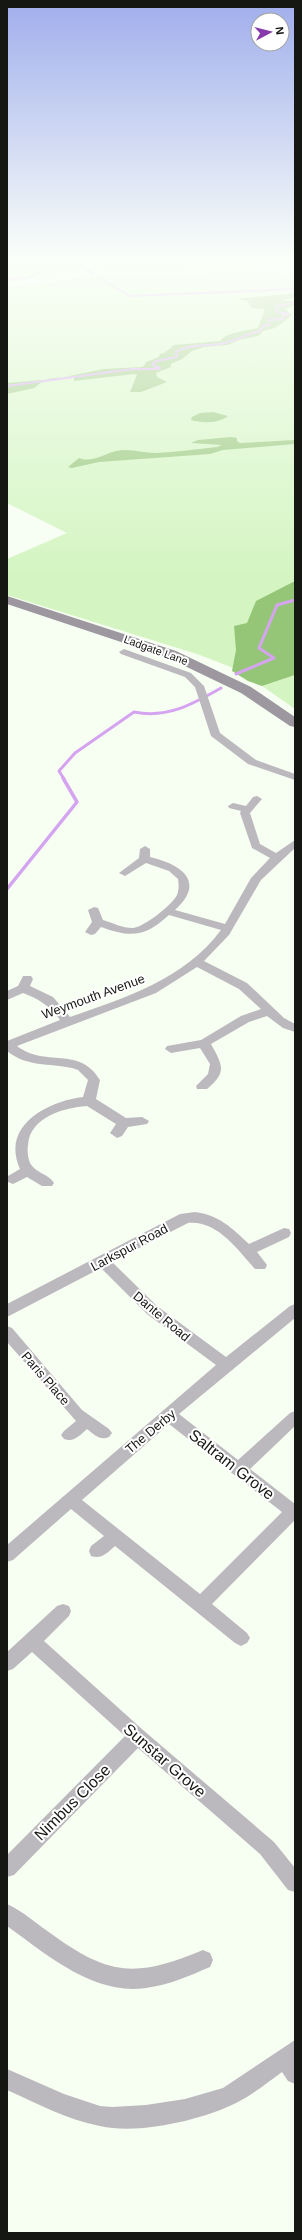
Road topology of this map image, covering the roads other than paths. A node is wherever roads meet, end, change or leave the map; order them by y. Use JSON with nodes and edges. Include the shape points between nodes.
{"nodes":[{"id":1,"x":7,"y":600,"type":"edge"},
{"id":2,"x":124,"y":652,"type":"dead end"},
{"id":3,"x":295,"y":723,"type":"edge"},
{"id":4,"x":295,"y":777,"type":"edge"},
{"id":5,"x":257,"y":799,"type":"dead end"},
{"id":6,"x":233,"y":806,"type":"dead end"},
{"id":7,"x":247,"y":809,"type":"junction"},
{"id":8,"x":295,"y":844,"type":"edge"},
{"id":9,"x":277,"y":858,"type":"junction"},
{"id":10,"x":125,"y":873,"type":"dead end"},
{"id":11,"x":94,"y":910,"type":"dead end"},
{"id":12,"x":167,"y":911,"type":"junction"},
{"id":13,"x":98,"y":922,"type":"junction"},
{"id":14,"x":228,"y":928,"type":"junction"},
{"id":15,"x":91,"y":932,"type":"dead end"},
{"id":16,"x":196,"y":962,"type":"junction"},
{"id":17,"x":7,"y":996,"type":"edge"},
{"id":18,"x":269,"y":1011,"type":"junction"},
{"id":19,"x":67,"y":1021,"type":"junction"},
{"id":20,"x":295,"y":1028,"type":"edge"},
{"id":21,"x":204,"y":1043,"type":"junction"},
{"id":22,"x":7,"y":1046,"type":"edge"},
{"id":23,"x":171,"y":1049,"type":"dead end"},
{"id":24,"x":202,"y":1086,"type":"dead end"},
{"id":25,"x":89,"y":1101,"type":"junction"},
{"id":26,"x":142,"y":1121,"type":"dead end"},
{"id":27,"x":29,"y":1170,"type":"junction"},
{"id":28,"x":13,"y":1179,"type":"dead end"},
{"id":29,"x":47,"y":1183,"type":"dead end"},
{"id":30,"x":284,"y":1233,"type":"dead end"},
{"id":31,"x":247,"y":1251,"type":"junction"},
{"id":32,"x":102,"y":1261,"type":"junction"},
{"id":33,"x":260,"y":1265,"type":"dead end"},
{"id":34,"x":295,"y":1310,"type":"edge"},
{"id":35,"x":7,"y":1311,"type":"edge"},
{"id":36,"x":7,"y":1332,"type":"edge"},
{"id":37,"x":226,"y":1365,"type":"junction"},
{"id":38,"x":169,"y":1415,"type":"junction"},
{"id":39,"x":295,"y":1417,"type":"edge"},
{"id":40,"x":87,"y":1421,"type":"junction"},
{"id":41,"x":104,"y":1433,"type":"dead end"},
{"id":42,"x":69,"y":1435,"type":"dead end"},
{"id":43,"x":239,"y":1469,"type":"junction"},
{"id":44,"x":71,"y":1500,"type":"junction"},
{"id":45,"x":294,"y":1512,"type":"edge"},
{"id":46,"x":114,"y":1536,"type":"junction"},
{"id":47,"x":98,"y":1551,"type":"dead end"},
{"id":48,"x":7,"y":1554,"type":"edge"},
{"id":49,"x":200,"y":1605,"type":"junction"},
{"id":50,"x":63,"y":1611,"type":"dead end"},
{"id":51,"x":241,"y":1638,"type":"dead end"},
{"id":52,"x":32,"y":1641,"type":"junction"},
{"id":53,"x":7,"y":1663,"type":"edge"},
{"id":54,"x":137,"y":1736,"type":"junction"},
{"id":55,"x":7,"y":1868,"type":"edge"},
{"id":56,"x":295,"y":1883,"type":"edge"},
{"id":57,"x":7,"y":1914,"type":"edge"},
{"id":58,"x":204,"y":1960,"type":"dead end"},
{"id":59,"x":291,"y":2061,"type":"edge"},
{"id":60,"x":7,"y":2079,"type":"edge"}],
"edges":[{"from":1,"to":3,"type":"main road","name":"Ladgate Lane","via":[[171,654],[246,690]]},
{"from":2,"to":4,"type":"street","via":[[188,675],[198,686],[215,734],[252,762]]},
{"from":5,"to":7,"type":"street"},
{"from":6,"to":7,"type":"street"},
{"from":7,"to":9,"type":"street","via":[[246,817],[256,846]]},
{"from":8,"to":9,"type":"street","name":"Weymouth Avenue"},
{"from":9,"to":14,"type":"street","name":"Weymouth Avenue","via":[[258,878]]},
{"from":10,"to":12,"type":"street","via":[[144,854],[168,866],[183,878],[183,896]]},
{"from":11,"to":13,"type":"street"},
{"from":12,"to":13,"type":"street","via":[[149,927],[136,931],[123,931]]},
{"from":12,"to":14,"type":"street"},
{"from":13,"to":15,"type":"street"},
{"from":14,"to":16,"type":"street","name":"Weymouth Avenue"},
{"from":16,"to":18,"type":"street","via":[[244,986],[259,998]]},
{"from":16,"to":19,"type":"street","name":"Weymouth Avenue","via":[[161,986],[127,1001]]},
{"from":17,"to":19,"type":"street","via":[[25,983],[56,1004]]},
{"from":18,"to":20,"type":"street","via":[[279,1021]]},
{"from":18,"to":21,"type":"street","via":[[246,1019]]},
{"from":19,"to":22,"type":"street","name":"Weymouth Avenue"},
{"from":21,"to":23,"type":"street"},
{"from":21,"to":24,"type":"street","via":[[216,1064],[214,1076]]},
{"from":22,"to":25,"type":"street","via":[[32,1060],[71,1063],[87,1069],[94,1080]]},
{"from":25,"to":26,"type":"street","via":[[104,1108],[121,1128]]},
{"from":25,"to":27,"type":"street","via":[[63,1104],[35,1118],[27,1127],[20,1142],[21,1158]]},
{"from":27,"to":28,"type":"street"},
{"from":27,"to":29,"type":"street"},
{"from":30,"to":31,"type":"street"},
{"from":31,"to":32,"type":"street","name":"Larkspur Road","via":[[219,1223],[194,1216],[185,1218]]},
{"from":31,"to":33,"type":"street","name":"Larkspur Road"},
{"from":32,"to":35,"type":"street","name":"Larkspur Road"},
{"from":32,"to":37,"type":"street","name":"Dante Road","via":[[152,1310]]},
{"from":34,"to":37,"type":"street","name":"The Derby"},
{"from":36,"to":40,"type":"street","name":"Paris Place","via":[[77,1414]]},
{"from":37,"to":38,"type":"street","name":"The Derby"},
{"from":38,"to":43,"type":"street","name":"Saltram Grove"},
{"from":38,"to":44,"type":"street","name":"The Derby"},
{"from":39,"to":43,"type":"street"},
{"from":40,"to":41,"type":"street","name":"Paris Place"},
{"from":40,"to":42,"type":"street"},
{"from":43,"to":45,"type":"street","name":"Saltram Grove"},
{"from":44,"to":46,"type":"street"},
{"from":44,"to":48,"type":"street","name":"The Derby"},
{"from":45,"to":49,"type":"street"},
{"from":46,"to":47,"type":"street"},
{"from":46,"to":49,"type":"street"},
{"from":49,"to":51,"type":"street"},
{"from":50,"to":52,"type":"street"},
{"from":52,"to":53,"type":"street"},
{"from":52,"to":54,"type":"street","name":"Sunstar Grove"},
{"from":54,"to":55,"type":"street","name":"Nimbus Close"},
{"from":54,"to":56,"type":"street","name":"Sunstar Grove","via":[[267,1848]]},
{"from":57,"to":58,"type":"street","via":[[83,1967],[108,1977],[159,1977]]},
{"from":59,"to":60,"type":"street","via":[[229,2096],[182,2111],[141,2116],[101,2116],[50,2099]]}]}
